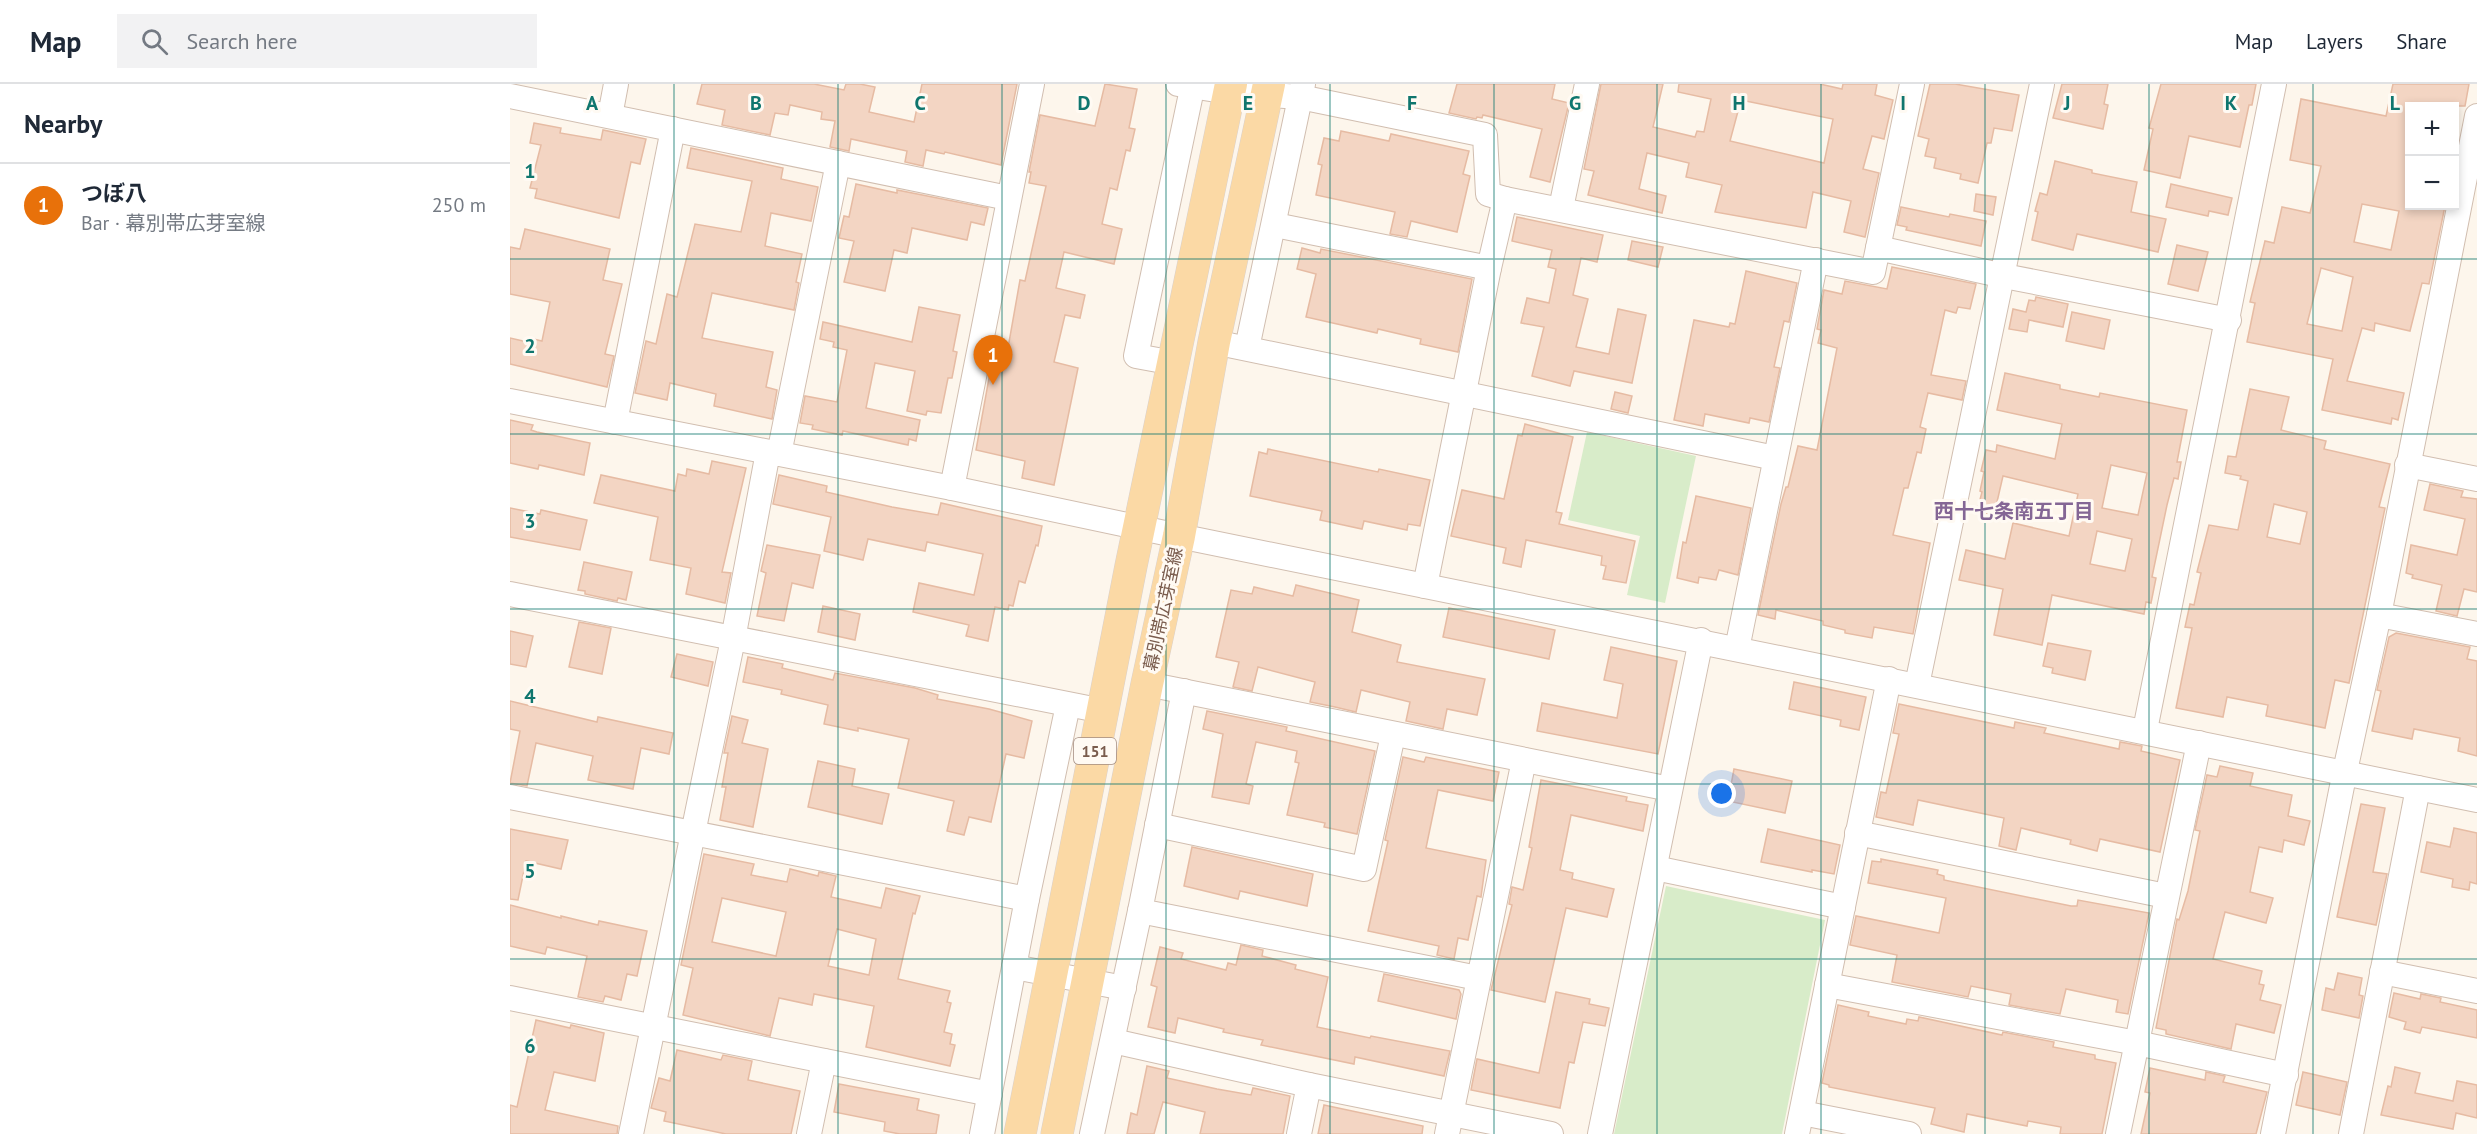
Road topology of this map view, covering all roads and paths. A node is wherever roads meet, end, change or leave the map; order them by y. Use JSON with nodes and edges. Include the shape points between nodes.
{"nodes":[{"id":1,"x":616,"y":84,"type":"edge"},
{"id":2,"x":1032,"y":84,"type":"edge"},
{"id":3,"x":1587,"y":84,"type":"edge"},
{"id":4,"x":1912,"y":84,"type":"edge"},
{"id":5,"x":2042,"y":84,"type":"edge"},
{"id":6,"x":2274,"y":84,"type":"edge"},
{"id":7,"x":1188,"y":85,"type":"edge"},
{"id":8,"x":1230,"y":88,"type":"edge"},
{"id":9,"x":1268,"y":90,"type":"edge"},
{"id":10,"x":1302,"y":91,"type":"edge"},
{"id":11,"x":510,"y":96,"type":"edge"},
{"id":12,"x":610,"y":116,"type":"junction"},
{"id":13,"x":2477,"y":117,"type":"edge"},
{"id":14,"x":673,"y":129,"type":"junction"},
{"id":15,"x":838,"y":163,"type":"junction"},
{"id":16,"x":1008,"y":198,"type":"junction"},
{"id":17,"x":1505,"y":199,"type":"junction"},
{"id":18,"x":1561,"y":208,"type":"junction"},
{"id":19,"x":1275,"y":225,"type":"junction"},
{"id":20,"x":1878,"y":248,"type":"junction"},
{"id":21,"x":1816,"y":260,"type":"junction"},
{"id":22,"x":1489,"y":268,"type":"junction"},
{"id":23,"x":2004,"y":276,"type":"junction"},
{"id":24,"x":2229,"y":320,"type":"junction"},
{"id":25,"x":1214,"y":342,"type":"junction"},
{"id":26,"x":1247,"y":348,"type":"junction"},
{"id":27,"x":1174,"y":363,"type":"junction"},
{"id":28,"x":1465,"y":395,"type":"junction"},
{"id":29,"x":510,"y":401,"type":"edge"},
{"id":30,"x":615,"y":422,"type":"junction"},
{"id":31,"x":774,"y":453,"type":"junction"},
{"id":32,"x":1775,"y":458,"type":"junction"},
{"id":33,"x":2407,"y":465,"type":"junction"},
{"id":34,"x":2477,"y":479,"type":"edge"},
{"id":35,"x":952,"y":488,"type":"junction"},
{"id":36,"x":1139,"y":528,"type":"junction"},
{"id":37,"x":1179,"y":536,"type":"junction"},
{"id":38,"x":1425,"y":586,"type":"junction"},
{"id":39,"x":510,"y":594,"type":"edge"},
{"id":40,"x":2379,"y":615,"type":"junction"},
{"id":41,"x":2477,"y":634,"type":"edge"},
{"id":42,"x":733,"y":639,"type":"junction"},
{"id":43,"x":1701,"y":640,"type":"junction"},
{"id":44,"x":1737,"y":649,"type":"junction"},
{"id":45,"x":1889,"y":680,"type":"junction"},
{"id":46,"x":1147,"y":684,"type":"junction"},
{"id":47,"x":1917,"y":685,"type":"junction"},
{"id":48,"x":1184,"y":691,"type":"junction"},
{"id":49,"x":1068,"y":705,"type":"junction"},
{"id":50,"x":1103,"y":711,"type":"junction"},
{"id":51,"x":2145,"y":730,"type":"junction"},
{"id":52,"x":1393,"y":735,"type":"junction"},
{"id":53,"x":2199,"y":743,"type":"junction"},
{"id":54,"x":1524,"y":760,"type":"junction"},
{"id":55,"x":2345,"y":771,"type":"junction"},
{"id":56,"x":2418,"y":788,"type":"junction"},
{"id":57,"x":1670,"y":789,"type":"junction"},
{"id":58,"x":510,"y":797,"type":"edge"},
{"id":59,"x":2477,"y":800,"type":"edge"},
{"id":60,"x":1157,"y":825,"type":"junction"},
{"id":61,"x":692,"y":833,"type":"junction"},
{"id":62,"x":1857,"y":833,"type":"junction"},
{"id":63,"x":1656,"y":868,"type":"junction"},
{"id":64,"x":2166,"y":896,"type":"junction"},
{"id":65,"x":1027,"y":899,"type":"junction"},
{"id":66,"x":1843,"y":907,"type":"junction"},
{"id":67,"x":1140,"y":911,"type":"junction"},
{"id":68,"x":1014,"y":967,"type":"junction"},
{"id":69,"x":2382,"y":972,"type":"junction"},
{"id":70,"x":1051,"y":974,"type":"junction"},
{"id":71,"x":1479,"y":978,"type":"junction"},
{"id":72,"x":1087,"y":981,"type":"junction"},
{"id":73,"x":1827,"y":985,"type":"junction"},
{"id":74,"x":1124,"y":988,"type":"junction"},
{"id":75,"x":2477,"y":992,"type":"edge"},
{"id":76,"x":510,"y":998,"type":"edge"},
{"id":77,"x":652,"y":1027,"type":"junction"},
{"id":78,"x":1113,"y":1041,"type":"junction"},
{"id":79,"x":2137,"y":1043,"type":"junction"},
{"id":80,"x":824,"y":1061,"type":"junction"},
{"id":81,"x":2286,"y":1076,"type":"junction"},
{"id":82,"x":1309,"y":1085,"type":"junction"},
{"id":83,"x":990,"y":1094,"type":"junction"},
{"id":84,"x":1799,"y":1123,"type":"edge"},
{"id":85,"x":1449,"y":1124,"type":"edge"},
{"id":86,"x":631,"y":1134,"type":"edge"},
{"id":87,"x":809,"y":1134,"type":"edge"},
{"id":88,"x":982,"y":1134,"type":"edge"},
{"id":89,"x":1020,"y":1134,"type":"edge"},
{"id":90,"x":1057,"y":1134,"type":"edge"},
{"id":91,"x":1092,"y":1134,"type":"edge"},
{"id":92,"x":1299,"y":1134,"type":"edge"},
{"id":93,"x":1551,"y":1134,"type":"edge"},
{"id":94,"x":1600,"y":1134,"type":"edge"},
{"id":95,"x":1909,"y":1134,"type":"edge"},
{"id":96,"x":2118,"y":1134,"type":"edge"},
{"id":97,"x":2273,"y":1134,"type":"edge"},
{"id":98,"x":2351,"y":1134,"type":"edge"}],
"edges":[{"from":1,"to":12,"type":"street"},
{"from":2,"to":16,"type":"street"},
{"from":3,"to":18,"type":"street"},
{"from":4,"to":20,"type":"street"},
{"from":5,"to":23,"type":"street"},
{"from":6,"to":24,"type":"street"},
{"from":7,"to":8,"type":"street"},
{"from":7,"to":27,"type":"street","via":[[1136,356]]},
{"from":8,"to":9,"type":"street"},
{"from":8,"to":27,"type":"main road","number":"151"},
{"from":9,"to":10,"type":"street"},
{"from":9,"to":25,"type":"main road","name":"幕別帯広芽室線","number":"151"},
{"from":10,"to":17,"type":"street","via":[[1485,135],[1488,194]]},
{"from":10,"to":19,"type":"street"},
{"from":11,"to":12,"type":"street"},
{"from":12,"to":14,"type":"street"},
{"from":13,"to":33,"type":"street"},
{"from":14,"to":15,"type":"street"},
{"from":14,"to":30,"type":"street"},
{"from":15,"to":16,"type":"street"},
{"from":15,"to":31,"type":"street"},
{"from":16,"to":35,"type":"street"},
{"from":17,"to":18,"type":"street"},
{"from":17,"to":22,"type":"street"},
{"from":18,"to":21,"type":"street"},
{"from":19,"to":22,"type":"street"},
{"from":19,"to":26,"type":"street"},
{"from":20,"to":21,"type":"street","via":[[1873,272]]},
{"from":20,"to":23,"type":"street"},
{"from":21,"to":32,"type":"street"},
{"from":22,"to":28,"type":"street"},
{"from":23,"to":24,"type":"street"},
{"from":23,"to":47,"type":"street"},
{"from":24,"to":51,"type":"street"},
{"from":25,"to":26,"type":"street"},
{"from":25,"to":37,"type":"main road","name":"幕別帯広芽室線","number":"151"},
{"from":26,"to":28,"type":"street"},
{"from":27,"to":36,"type":"main road","number":"151"},
{"from":28,"to":32,"type":"street"},
{"from":28,"to":38,"type":"street"},
{"from":29,"to":30,"type":"street"},
{"from":30,"to":31,"type":"street"},
{"from":31,"to":35,"type":"street"},
{"from":31,"to":42,"type":"street"},
{"from":32,"to":44,"type":"street"},
{"from":33,"to":34,"type":"street"},
{"from":33,"to":40,"type":"street"},
{"from":35,"to":36,"type":"street"},
{"from":36,"to":37,"type":"street"},
{"from":36,"to":50,"type":"main road","number":"151"},
{"from":37,"to":38,"type":"street"},
{"from":37,"to":46,"type":"main road","name":"幕別帯広芽室線","number":"151"},
{"from":38,"to":43,"type":"street"},
{"from":39,"to":42,"type":"street"},
{"from":40,"to":41,"type":"street"},
{"from":40,"to":55,"type":"street"},
{"from":42,"to":49,"type":"street"},
{"from":42,"to":61,"type":"street"},
{"from":43,"to":44,"type":"street"},
{"from":43,"to":57,"type":"street"},
{"from":44,"to":45,"type":"street"},
{"from":45,"to":47,"type":"street"},
{"from":45,"to":62,"type":"street"},
{"from":46,"to":48,"type":"street"},
{"from":46,"to":72,"type":"main road","name":"幕別帯広芽室線","number":"151"},
{"from":47,"to":51,"type":"street"},
{"from":48,"to":52,"type":"street"},
{"from":48,"to":60,"type":"street"},
{"from":49,"to":50,"type":"street"},
{"from":49,"to":65,"type":"street"},
{"from":50,"to":70,"type":"main road","number":"151"},
{"from":51,"to":53,"type":"street"},
{"from":52,"to":54,"type":"street"},
{"from":52,"to":60,"type":"street","via":[[1365,869]]},
{"from":53,"to":55,"type":"street"},
{"from":53,"to":64,"type":"street"},
{"from":54,"to":57,"type":"street"},
{"from":54,"to":71,"type":"street"},
{"from":55,"to":56,"type":"street"},
{"from":55,"to":81,"type":"street"},
{"from":56,"to":59,"type":"street"},
{"from":56,"to":69,"type":"street"},
{"from":57,"to":63,"type":"street"},
{"from":58,"to":61,"type":"street"},
{"from":60,"to":67,"type":"street"},
{"from":61,"to":65,"type":"street"},
{"from":61,"to":77,"type":"street"},
{"from":62,"to":64,"type":"street"},
{"from":62,"to":66,"type":"street"},
{"from":63,"to":66,"type":"street"},
{"from":63,"to":94,"type":"street"},
{"from":64,"to":79,"type":"street"},
{"from":65,"to":68,"type":"street"},
{"from":66,"to":73,"type":"street"},
{"from":67,"to":71,"type":"street"},
{"from":67,"to":74,"type":"street"},
{"from":68,"to":70,"type":"street"},
{"from":68,"to":83,"type":"street"},
{"from":69,"to":75,"type":"street"},
{"from":69,"to":98,"type":"street"},
{"from":70,"to":72,"type":"street"},
{"from":70,"to":89,"type":"main road","number":"151"},
{"from":71,"to":85,"type":"street"},
{"from":72,"to":74,"type":"street"},
{"from":72,"to":90,"type":"main road","name":"幕別帯広芽室線","number":"151"},
{"from":73,"to":79,"type":"street"},
{"from":73,"to":84,"type":"street"},
{"from":74,"to":78,"type":"street"},
{"from":76,"to":77,"type":"street"},
{"from":77,"to":80,"type":"street"},
{"from":77,"to":86,"type":"street"},
{"from":78,"to":82,"type":"street"},
{"from":78,"to":91,"type":"street"},
{"from":79,"to":81,"type":"street"},
{"from":79,"to":96,"type":"street"},
{"from":80,"to":83,"type":"street"},
{"from":80,"to":87,"type":"street"},
{"from":81,"to":97,"type":"street"},
{"from":82,"to":85,"type":"street"},
{"from":82,"to":92,"type":"street"},
{"from":83,"to":88,"type":"street"},
{"from":84,"to":95,"type":"street"},
{"from":85,"to":93,"type":"street"}]}
